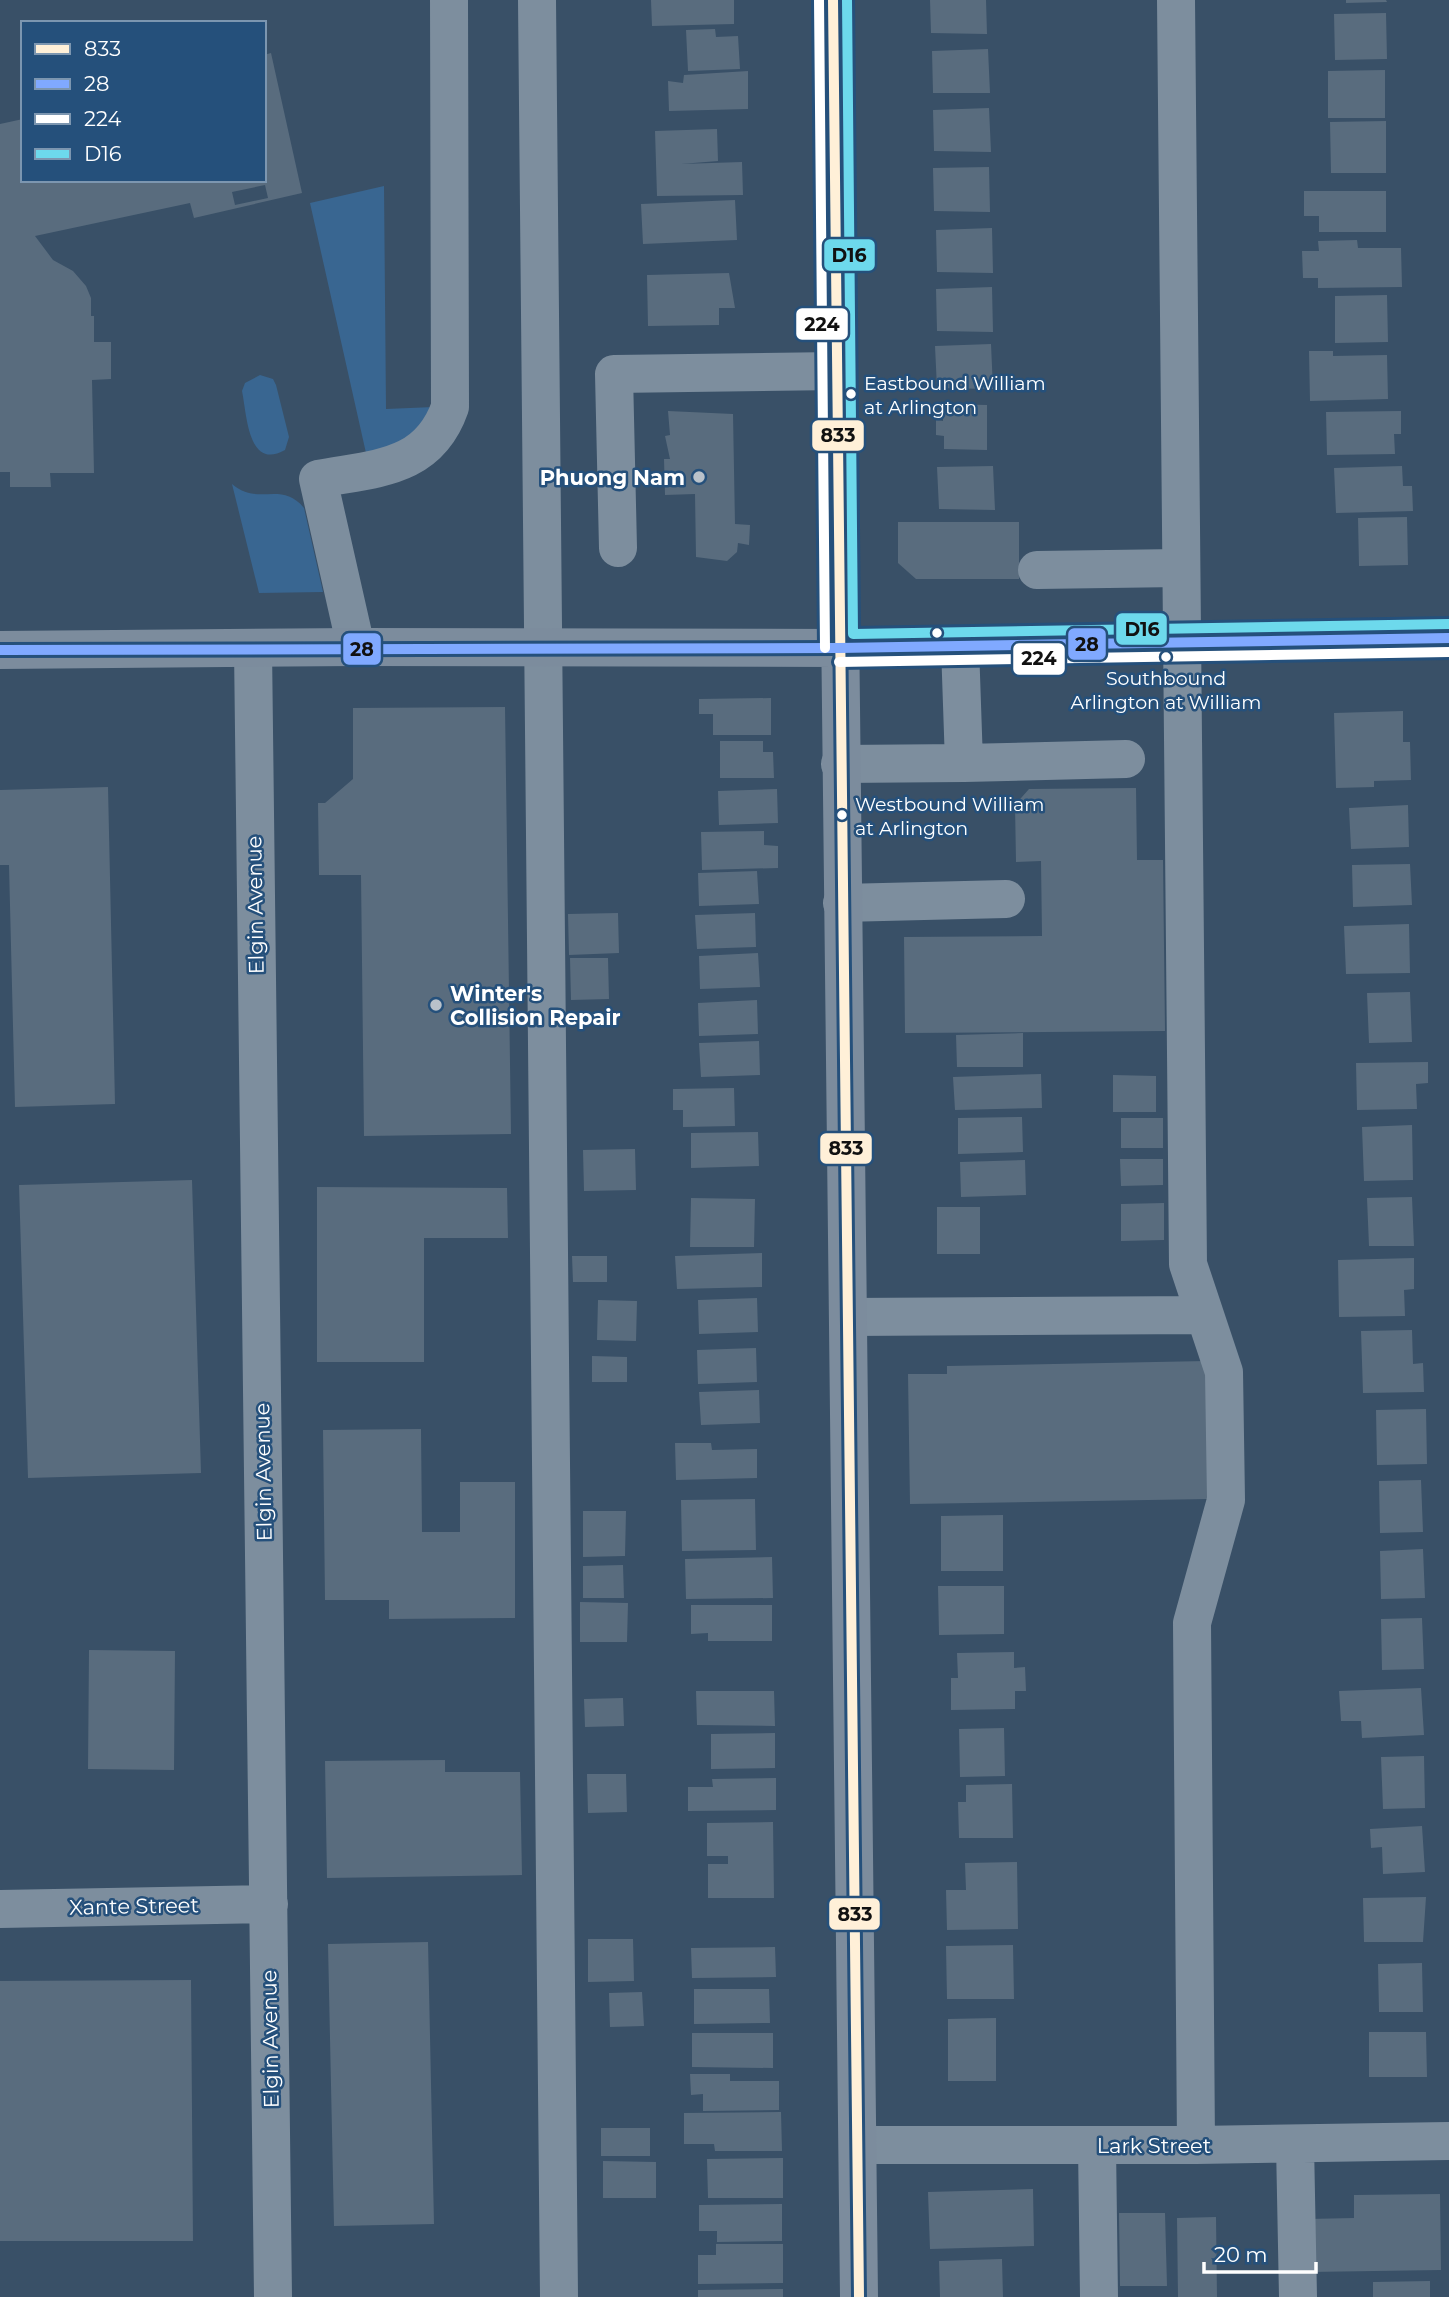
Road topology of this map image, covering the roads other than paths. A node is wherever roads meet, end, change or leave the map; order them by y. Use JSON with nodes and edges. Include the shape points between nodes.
{"nodes":[{"id":1,"x":449,"y":0,"type":"edge"},
{"id":2,"x":537,"y":0,"type":"edge"},
{"id":3,"x":833,"y":0,"type":"edge"},
{"id":4,"x":1176,"y":0,"type":"edge"},
{"id":5,"x":837,"y":371,"type":"junction"},
{"id":6,"x":618,"y":548,"type":"dead end"},
{"id":7,"x":1179,"y":568,"type":"junction"},
{"id":8,"x":1037,"y":570,"type":"dead end"},
{"id":9,"x":1449,"y":638,"type":"edge"},
{"id":10,"x":1180,"y":642,"type":"junction"},
{"id":11,"x":960,"y":646,"type":"junction"},
{"id":12,"x":356,"y":647,"type":"junction"},
{"id":13,"x":253,"y":648,"type":"junction"},
{"id":14,"x":839,"y":648,"type":"junction"},
{"id":15,"x":543,"y":649,"type":"junction"},
{"id":16,"x":0,"y":650,"type":"edge"},
{"id":17,"x":1126,"y":759,"type":"dead end"},
{"id":18,"x":964,"y":763,"type":"junction"},
{"id":19,"x":840,"y":764,"type":"junction"},
{"id":20,"x":1006,"y":899,"type":"dead end"},
{"id":21,"x":842,"y":903,"type":"junction"},
{"id":22,"x":1205,"y":1315,"type":"junction"},
{"id":23,"x":848,"y":1317,"type":"junction"},
{"id":24,"x":269,"y":1903,"type":"junction"},
{"id":25,"x":0,"y":1909,"type":"edge"},
{"id":26,"x":1449,"y":2141,"type":"edge"},
{"id":27,"x":1295,"y":2144,"type":"junction"},
{"id":28,"x":858,"y":2145,"type":"junction"},
{"id":29,"x":1097,"y":2145,"type":"junction"},
{"id":30,"x":1196,"y":2145,"type":"junction"},
{"id":31,"x":274,"y":2297,"type":"edge"},
{"id":32,"x":559,"y":2297,"type":"edge"},
{"id":33,"x":859,"y":2297,"type":"edge"},
{"id":34,"x":1099,"y":2297,"type":"edge"},
{"id":35,"x":1298,"y":2297,"type":"edge"}],
"edges":[{"from":1,"to":12,"type":"street","via":[[450,407],[443,429],[426,448],[404,461],[318,479]]},
{"from":2,"to":15,"type":"street"},
{"from":3,"to":5,"type":"main road"},
{"from":4,"to":7,"type":"street"},
{"from":5,"to":6,"type":"street","via":[[614,374]]},
{"from":5,"to":14,"type":"main road"},
{"from":7,"to":8,"type":"street"},
{"from":7,"to":10,"type":"street"},
{"from":9,"to":10,"type":"main road"},
{"from":10,"to":11,"type":"main road"},
{"from":10,"to":22,"type":"street","via":[[1188,1264]]},
{"from":11,"to":14,"type":"main road"},
{"from":11,"to":18,"type":"street"},
{"from":12,"to":13,"type":"main road"},
{"from":12,"to":15,"type":"main road"},
{"from":13,"to":16,"type":"main road"},
{"from":13,"to":24,"type":"street","name":"Elgin Avenue"},
{"from":14,"to":15,"type":"main road"},
{"from":14,"to":19,"type":"main road"},
{"from":15,"to":32,"type":"street"},
{"from":17,"to":18,"type":"street"},
{"from":18,"to":19,"type":"street"},
{"from":19,"to":21,"type":"main road"},
{"from":20,"to":21,"type":"street"},
{"from":21,"to":23,"type":"main road"},
{"from":22,"to":23,"type":"street"},
{"from":22,"to":30,"type":"street","via":[[1224,1372],[1226,1500],[1192,1623]]},
{"from":23,"to":28,"type":"main road"},
{"from":24,"to":25,"type":"street","name":"Xante Street"},
{"from":24,"to":31,"type":"street","name":"Elgin Avenue"},
{"from":26,"to":27,"type":"street","name":"Lark Street"},
{"from":27,"to":30,"type":"street","name":"Lark Street"},
{"from":27,"to":35,"type":"street"},
{"from":28,"to":29,"type":"street","name":"Lark Street"},
{"from":28,"to":33,"type":"main road"},
{"from":29,"to":30,"type":"street","name":"Lark Street"},
{"from":29,"to":34,"type":"street"}]}
